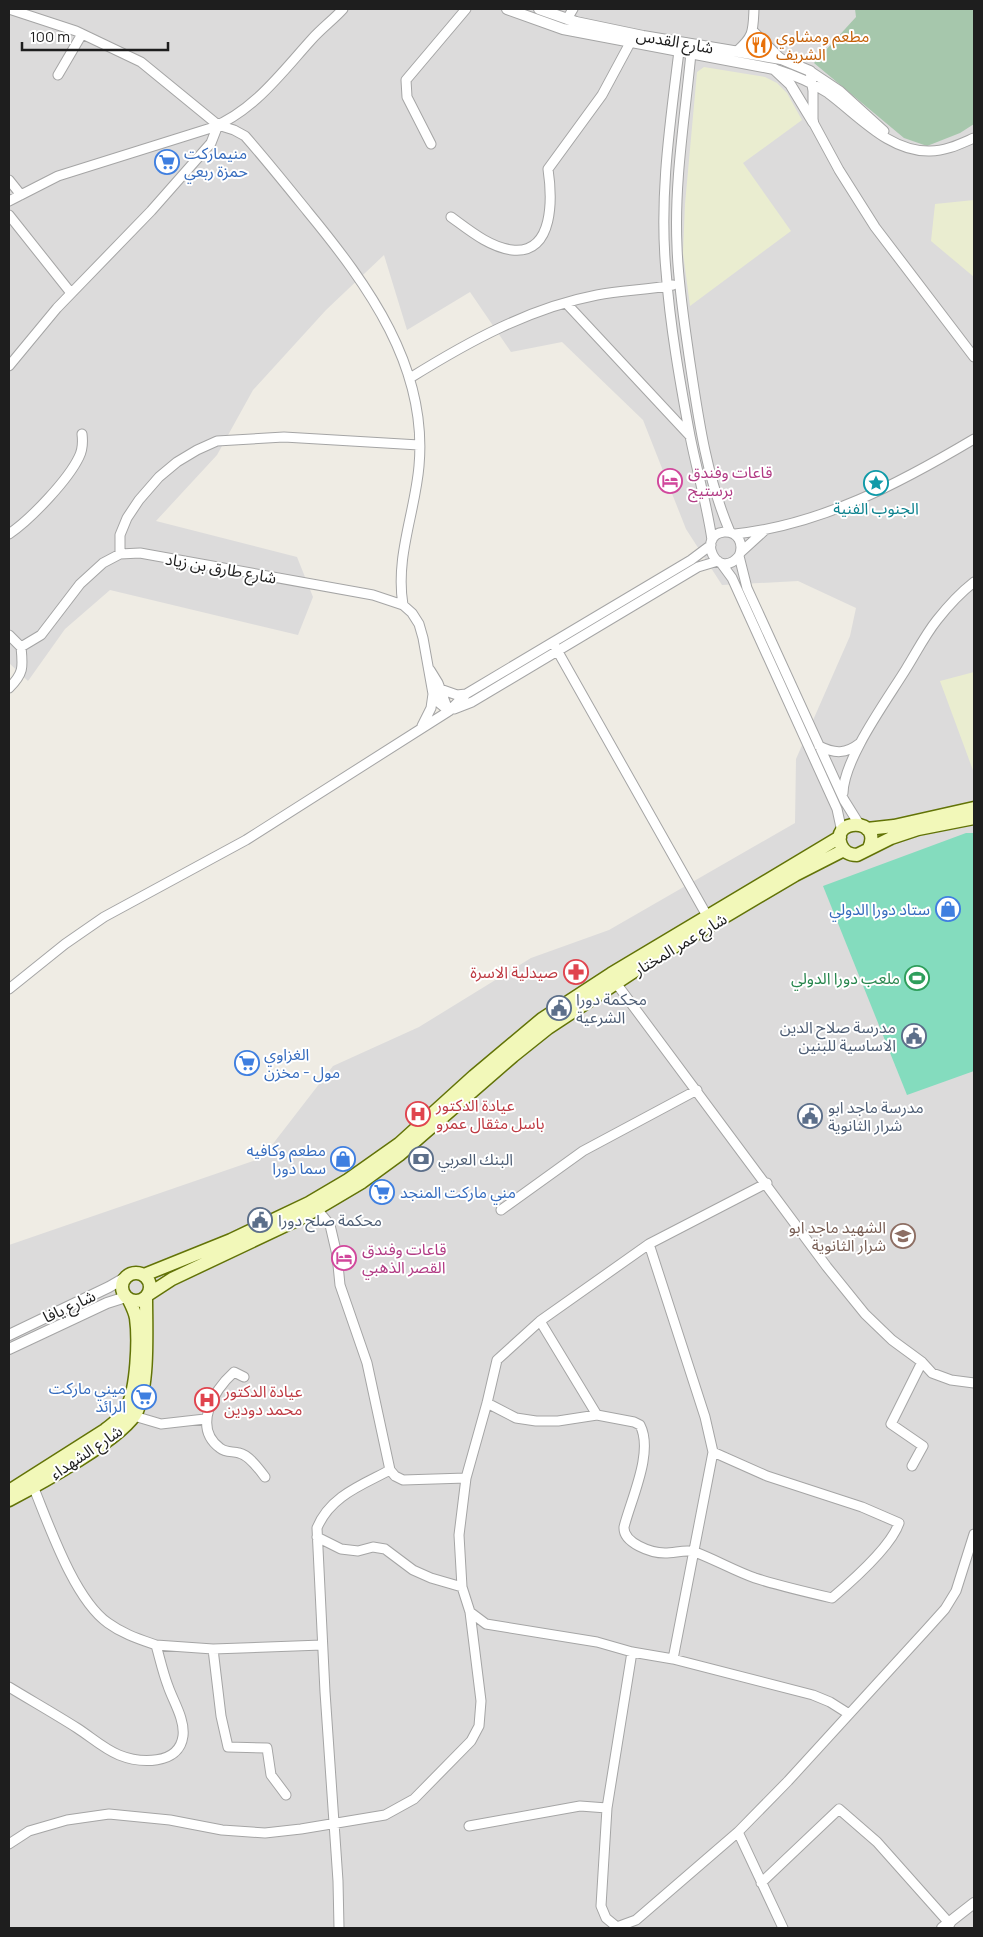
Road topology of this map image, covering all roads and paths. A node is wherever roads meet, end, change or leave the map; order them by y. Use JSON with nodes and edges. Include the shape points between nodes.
{"nodes":[{"id":1,"x":9,"y":9,"type":"edge"},
{"id":2,"x":343,"y":9,"type":"edge"},
{"id":3,"x":466,"y":9,"type":"edge"},
{"id":4,"x":507,"y":9,"type":"edge"},
{"id":5,"x":539,"y":9,"type":"edge"},
{"id":6,"x":573,"y":9,"type":"edge"},
{"id":7,"x":754,"y":9,"type":"edge"},
{"id":8,"x":567,"y":19,"type":"junction"},
{"id":9,"x":754,"y":32,"type":"junction"},
{"id":10,"x":82,"y":34,"type":"junction"},
{"id":11,"x":630,"y":43,"type":"junction"},
{"id":12,"x":682,"y":47,"type":"junction"},
{"id":13,"x":737,"y":51,"type":"junction"},
{"id":14,"x":691,"y":53,"type":"junction"},
{"id":15,"x":781,"y":59,"type":"junction"},
{"id":16,"x":774,"y":69,"type":"junction"},
{"id":17,"x":810,"y":72,"type":"junction"},
{"id":18,"x":58,"y":76,"type":"dead end"},
{"id":19,"x":813,"y":84,"type":"junction"},
{"id":20,"x":812,"y":122,"type":"junction"},
{"id":21,"x":218,"y":126,"type":"junction"},
{"id":22,"x":974,"y":132,"type":"edge"},
{"id":23,"x":974,"y":138,"type":"edge"},
{"id":24,"x":962,"y":143,"type":"junction"},
{"id":25,"x":431,"y":144,"type":"dead end"},
{"id":26,"x":898,"y":144,"type":"junction"},
{"id":27,"x":9,"y":180,"type":"edge"},
{"id":28,"x":21,"y":195,"type":"junction"},
{"id":29,"x":9,"y":201,"type":"edge"},
{"id":30,"x":9,"y":215,"type":"edge"},
{"id":31,"x":451,"y":217,"type":"dead end"},
{"id":32,"x":681,"y":284,"type":"junction"},
{"id":33,"x":667,"y":286,"type":"junction"},
{"id":34,"x":71,"y":293,"type":"junction"},
{"id":35,"x":566,"y":302,"type":"junction"},
{"id":36,"x":974,"y":356,"type":"edge"},
{"id":37,"x":9,"y":366,"type":"edge"},
{"id":38,"x":410,"y":378,"type":"junction"},
{"id":39,"x":82,"y":434,"type":"dead end"},
{"id":40,"x":690,"y":436,"type":"junction"},
{"id":41,"x":974,"y":439,"type":"edge"},
{"id":42,"x":419,"y":445,"type":"junction"},
{"id":43,"x":765,"y":531,"type":"junction"},
{"id":44,"x":9,"y":534,"type":"edge"},
{"id":45,"x":732,"y":534,"type":"junction"},
{"id":46,"x":711,"y":543,"type":"junction"},
{"id":47,"x":120,"y":554,"type":"junction"},
{"id":48,"x":740,"y":554,"type":"junction"},
{"id":49,"x":720,"y":562,"type":"junction"},
{"id":50,"x":974,"y":582,"type":"edge"},
{"id":51,"x":402,"y":605,"type":"junction"},
{"id":52,"x":9,"y":636,"type":"edge"},
{"id":53,"x":22,"y":647,"type":"junction"},
{"id":54,"x":555,"y":647,"type":"junction"},
{"id":55,"x":9,"y":688,"type":"edge"},
{"id":56,"x":437,"y":691,"type":"junction"},
{"id":57,"x":466,"y":694,"type":"junction"},
{"id":58,"x":449,"y":711,"type":"junction"},
{"id":59,"x":420,"y":729,"type":"junction"},
{"id":60,"x":862,"y":741,"type":"junction"},
{"id":61,"x":819,"y":746,"type":"junction"},
{"id":62,"x":843,"y":796,"type":"junction"},
{"id":63,"x":974,"y":808,"type":"edge"},
{"id":64,"x":974,"y":818,"type":"edge"},
{"id":65,"x":863,"y":827,"type":"junction"},
{"id":66,"x":841,"y":834,"type":"junction"},
{"id":67,"x":869,"y":848,"type":"junction"},
{"id":68,"x":844,"y":850,"type":"junction"},
{"id":69,"x":710,"y":920,"type":"junction"},
{"id":70,"x":613,"y":979,"type":"junction"},
{"id":71,"x":9,"y":989,"type":"edge"},
{"id":72,"x":697,"y":1090,"type":"junction"},
{"id":73,"x":767,"y":1184,"type":"junction"},
{"id":74,"x":317,"y":1209,"type":"junction"},
{"id":75,"x":501,"y":1210,"type":"dead end"},
{"id":76,"x":649,"y":1244,"type":"junction"},
{"id":77,"x":144,"y":1275,"type":"junction"},
{"id":78,"x":128,"y":1276,"type":"junction"},
{"id":79,"x":148,"y":1296,"type":"junction"},
{"id":80,"x":128,"y":1298,"type":"junction"},
{"id":81,"x":540,"y":1321,"type":"junction"},
{"id":82,"x":9,"y":1334,"type":"edge"},
{"id":83,"x":9,"y":1349,"type":"edge"},
{"id":84,"x":922,"y":1362,"type":"junction"},
{"id":85,"x":244,"y":1377,"type":"dead end"},
{"id":86,"x":974,"y":1383,"type":"edge"},
{"id":87,"x":487,"y":1403,"type":"junction"},
{"id":88,"x":597,"y":1414,"type":"junction"},
{"id":89,"x":134,"y":1416,"type":"junction"},
{"id":90,"x":205,"y":1419,"type":"junction"},
{"id":91,"x":713,"y":1452,"type":"junction"},
{"id":92,"x":912,"y":1466,"type":"dead end"},
{"id":93,"x":390,"y":1470,"type":"junction"},
{"id":94,"x":265,"y":1476,"type":"dead end"},
{"id":95,"x":466,"y":1478,"type":"junction"},
{"id":96,"x":33,"y":1486,"type":"junction"},
{"id":97,"x":9,"y":1491,"type":"edge"},
{"id":98,"x":9,"y":1500,"type":"edge"},
{"id":99,"x":974,"y":1536,"type":"edge"},
{"id":100,"x":317,"y":1537,"type":"junction"},
{"id":101,"x":693,"y":1551,"type":"junction"},
{"id":102,"x":462,"y":1587,"type":"junction"},
{"id":103,"x":470,"y":1612,"type":"junction"},
{"id":104,"x":156,"y":1645,"type":"junction"},
{"id":105,"x":322,"y":1645,"type":"junction"},
{"id":106,"x":213,"y":1649,"type":"junction"},
{"id":107,"x":632,"y":1652,"type":"junction"},
{"id":108,"x":673,"y":1659,"type":"junction"},
{"id":109,"x":9,"y":1687,"type":"edge"},
{"id":110,"x":849,"y":1714,"type":"junction"},
{"id":111,"x":286,"y":1795,"type":"dead end"},
{"id":112,"x":606,"y":1808,"type":"junction"},
{"id":113,"x":334,"y":1823,"type":"junction"},
{"id":114,"x":469,"y":1826,"type":"dead end"},
{"id":115,"x":738,"y":1832,"type":"junction"},
{"id":116,"x":9,"y":1844,"type":"edge"},
{"id":117,"x":761,"y":1883,"type":"junction"},
{"id":118,"x":974,"y":1903,"type":"edge"},
{"id":119,"x":946,"y":1926,"type":"edge"},
{"id":120,"x":339,"y":1928,"type":"edge"},
{"id":121,"x":616,"y":1928,"type":"edge"},
{"id":122,"x":783,"y":1928,"type":"edge"}],
"edges":[{"from":1,"to":10,"type":"street"},
{"from":2,"to":21,"type":"street","via":[[258,98]]},
{"from":3,"to":25,"type":"street","via":[[406,80],[407,97]]},
{"from":4,"to":11,"type":"street","name":"شارع القدس","via":[[563,28]]},
{"from":5,"to":8,"type":"street","name":"شارع القدس"},
{"from":6,"to":8,"type":"street"},
{"from":7,"to":9,"type":"street"},
{"from":8,"to":12,"type":"street","name":"شارع القدس"},
{"from":9,"to":13,"type":"street"},
{"from":9,"to":15,"type":"street"},
{"from":10,"to":18,"type":"street"},
{"from":10,"to":21,"type":"street","via":[[141,62]]},
{"from":11,"to":12,"type":"street","name":"شارع القدس"},
{"from":11,"to":31,"type":"street","via":[[602,95],[548,169],[550,217],[537,242],[513,250],[498,246]]},
{"from":12,"to":13,"type":"street","name":"شارع القدس"},
{"from":12,"to":14,"type":"street","name":"شارع القدس"},
{"from":12,"to":33,"type":"street","via":[[667,151],[664,210]]},
{"from":13,"to":15,"type":"street","name":"شارع القدس"},
{"from":14,"to":16,"type":"street","name":"شارع القدس"},
{"from":14,"to":32,"type":"street","via":[[678,189],[677,247]]},
{"from":15,"to":17,"type":"street","name":"شارع القدس"},
{"from":16,"to":19,"type":"street"},
{"from":16,"to":20,"type":"street","via":[[790,84]]},
{"from":17,"to":19,"type":"street"},
{"from":17,"to":26,"type":"street","via":[[840,92]]},
{"from":19,"to":20,"type":"street"},
{"from":19,"to":26,"type":"street"},
{"from":20,"to":36,"type":"street","via":[[875,227]]},
{"from":21,"to":28,"type":"street","via":[[82,167]]},
{"from":21,"to":34,"type":"street","via":[[211,144]]},
{"from":21,"to":38,"type":"street","via":[[245,136],[344,256],[394,336]]},
{"from":22,"to":24,"type":"street"},
{"from":23,"to":24,"type":"street"},
{"from":24,"to":26,"type":"street","via":[[930,151]]},
{"from":27,"to":28,"type":"street"},
{"from":28,"to":29,"type":"street"},
{"from":30,"to":34,"type":"street"},
{"from":32,"to":33,"type":"street"},
{"from":32,"to":45,"type":"street","via":[[699,426],[718,504]]},
{"from":33,"to":35,"type":"street"},
{"from":33,"to":40,"type":"street"},
{"from":34,"to":37,"type":"street"},
{"from":35,"to":38,"type":"street","via":[[455,350]]},
{"from":35,"to":40,"type":"street"},
{"from":38,"to":42,"type":"street","via":[[419,415]]},
{"from":39,"to":44,"type":"street","via":[[80,456],[59,486],[28,520]]},
{"from":40,"to":46,"type":"street"},
{"from":41,"to":43,"type":"street","via":[[917,473],[853,503]]},
{"from":42,"to":47,"type":"street","via":[[284,437],[217,442],[177,462],[159,477],[126,518],[120,534]]},
{"from":42,"to":51,"type":"street","via":[[420,466],[400,574]]},
{"from":43,"to":45,"type":"street"},
{"from":43,"to":48,"type":"street"},
{"from":45,"to":46,"type":"street","via":[[720,533]]},
{"from":45,"to":48,"type":"street","via":[[741,542]]},
{"from":46,"to":49,"type":"street","via":[[713,556]]},
{"from":46,"to":54,"type":"street","via":[[691,560]]},
{"from":47,"to":51,"type":"street","name":"شارع طارق بن زياد","via":[[159,556],[372,595]]},
{"from":47,"to":53,"type":"street","via":[[103,563],[80,584],[41,635]]},
{"from":48,"to":49,"type":"street","via":[[732,562]]},
{"from":48,"to":61,"type":"street","via":[[747,588]]},
{"from":49,"to":54,"type":"street","via":[[698,567]]},
{"from":49,"to":66,"type":"street","via":[[732,578],[837,809]]},
{"from":50,"to":60,"type":"street","via":[[936,622]]},
{"from":51,"to":56,"type":"street","name":"شارع طارق بن زياد","via":[[419,624],[430,669],[430,683]]},
{"from":52,"to":53,"type":"street"},
{"from":53,"to":55,"type":"street","via":[[23,670]]},
{"from":54,"to":57,"type":"street"},
{"from":54,"to":58,"type":"street","via":[[472,702]]},
{"from":54,"to":69,"type":"street"},
{"from":56,"to":57,"type":"street","via":[[457,696]]},
{"from":56,"to":58,"type":"street","via":[[438,702]]},
{"from":56,"to":59,"type":"street"},
{"from":57,"to":58,"type":"street"},
{"from":58,"to":59,"type":"street"},
{"from":59,"to":71,"type":"street","via":[[246,840],[104,917]]},
{"from":60,"to":61,"type":"street","via":[[844,752],[829,751]]},
{"from":60,"to":62,"type":"street","via":[[846,772]]},
{"from":61,"to":62,"type":"street"},
{"from":62,"to":65,"type":"street"},
{"from":63,"to":65,"type":"main road","via":[[894,826]]},
{"from":64,"to":67,"type":"main road","via":[[918,829]]},
{"from":65,"to":66,"type":"main road","via":[[849,825]]},
{"from":65,"to":67,"type":"main road","via":[[871,838]]},
{"from":66,"to":68,"type":"main road"},
{"from":66,"to":69,"type":"main road","name":"شارع عمر المختار"},
{"from":67,"to":68,"type":"main road","via":[[857,855]]},
{"from":68,"to":69,"type":"main road","name":"شارع عمر المختار"},
{"from":69,"to":70,"type":"main road","name":"شارع عمر المختار"},
{"from":70,"to":72,"type":"street"},
{"from":70,"to":74,"type":"main road","name":"شارع عمر المختار","via":[[513,1056],[399,1155]]},
{"from":70,"to":77,"type":"main road","name":"شارع عمر المختار","via":[[542,1019],[399,1144],[348,1180],[309,1203],[231,1240]]},
{"from":72,"to":73,"type":"street"},
{"from":72,"to":75,"type":"street","via":[[583,1151]]},
{"from":73,"to":76,"type":"street"},
{"from":73,"to":84,"type":"street","via":[[865,1314]]},
{"from":74,"to":79,"type":"main road","name":"شارع عمر المختار","via":[[172,1279]]},
{"from":74,"to":93,"type":"street","via":[[330,1225],[340,1285],[367,1363]]},
{"from":76,"to":81,"type":"street"},
{"from":76,"to":91,"type":"street"},
{"from":77,"to":78,"type":"main road"},
{"from":77,"to":79,"type":"main road","via":[[150,1285]]},
{"from":78,"to":80,"type":"main road","via":[[122,1284]]},
{"from":78,"to":82,"type":"street","name":"شارع يافا"},
{"from":79,"to":80,"type":"main road","via":[[138,1301]]},
{"from":79,"to":89,"type":"main road","name":"شارع الشهداء","via":[[144,1375],[141,1399]]},
{"from":80,"to":83,"type":"street","name":"شارع يافا","via":[[107,1303]]},
{"from":80,"to":97,"type":"main road","name":"شارع الشهداء","via":[[136,1317],[137,1331],[135,1384],[128,1406],[105,1430]]},
{"from":81,"to":87,"type":"street","via":[[497,1360]]},
{"from":81,"to":88,"type":"street"},
{"from":84,"to":86,"type":"street","via":[[932,1373]]},
{"from":84,"to":92,"type":"street","via":[[891,1424],[923,1446]]},
{"from":85,"to":90,"type":"street","via":[[234,1372],[221,1383]]},
{"from":87,"to":88,"type":"street","via":[[516,1418],[536,1421],[574,1420]]},
{"from":87,"to":95,"type":"street"},
{"from":88,"to":101,"type":"street","via":[[634,1422],[642,1430],[645,1446],[624,1527],[625,1535],[657,1552]]},
{"from":89,"to":90,"type":"street","via":[[161,1424]]},
{"from":89,"to":96,"type":"main road","name":"شارع الشهداء","via":[[116,1434]]},
{"from":90,"to":94,"type":"street","via":[[208,1432],[220,1448],[242,1454]]},
{"from":91,"to":101,"type":"street"},
{"from":91,"to":101,"type":"street","via":[[767,1476],[862,1506],[899,1523],[879,1553],[832,1598],[753,1577]]},
{"from":93,"to":95,"type":"street","via":[[403,1480]]},
{"from":93,"to":100,"type":"street","via":[[331,1505],[322,1514]]},
{"from":95,"to":102,"type":"street","via":[[459,1535]]},
{"from":96,"to":98,"type":"main road","name":"شارع الشهداء"},
{"from":96,"to":104,"type":"street","via":[[63,1559],[90,1607],[123,1634]]},
{"from":99,"to":110,"type":"street","via":[[956,1591],[945,1609]]},
{"from":100,"to":102,"type":"street","via":[[341,1549],[386,1549],[413,1570]]},
{"from":100,"to":105,"type":"street"},
{"from":101,"to":108,"type":"street"},
{"from":102,"to":103,"type":"street"},
{"from":103,"to":107,"type":"street","via":[[486,1624],[597,1642]]},
{"from":103,"to":113,"type":"street","via":[[481,1701],[479,1726],[471,1741],[414,1800],[385,1815]]},
{"from":104,"to":106,"type":"street"},
{"from":104,"to":109,"type":"street","via":[[183,1735],[175,1751],[160,1760],[134,1759],[117,1754]]},
{"from":105,"to":106,"type":"street"},
{"from":105,"to":113,"type":"street"},
{"from":106,"to":111,"type":"street","via":[[228,1748],[267,1748],[271,1776]]},
{"from":107,"to":108,"type":"street"},
{"from":107,"to":112,"type":"street"},
{"from":108,"to":110,"type":"street","via":[[814,1695]]},
{"from":110,"to":115,"type":"street"},
{"from":112,"to":114,"type":"street","via":[[580,1806]]},
{"from":112,"to":121,"type":"street","via":[[601,1906],[606,1918]]},
{"from":113,"to":116,"type":"street","via":[[265,1833],[109,1814],[68,1820],[29,1832]]},
{"from":113,"to":120,"type":"street"},
{"from":115,"to":117,"type":"street"},
{"from":115,"to":121,"type":"street","via":[[636,1920]]},
{"from":117,"to":119,"type":"street","via":[[839,1809],[877,1842]]},
{"from":117,"to":122,"type":"street"},
{"from":118,"to":119,"type":"street"}]}
